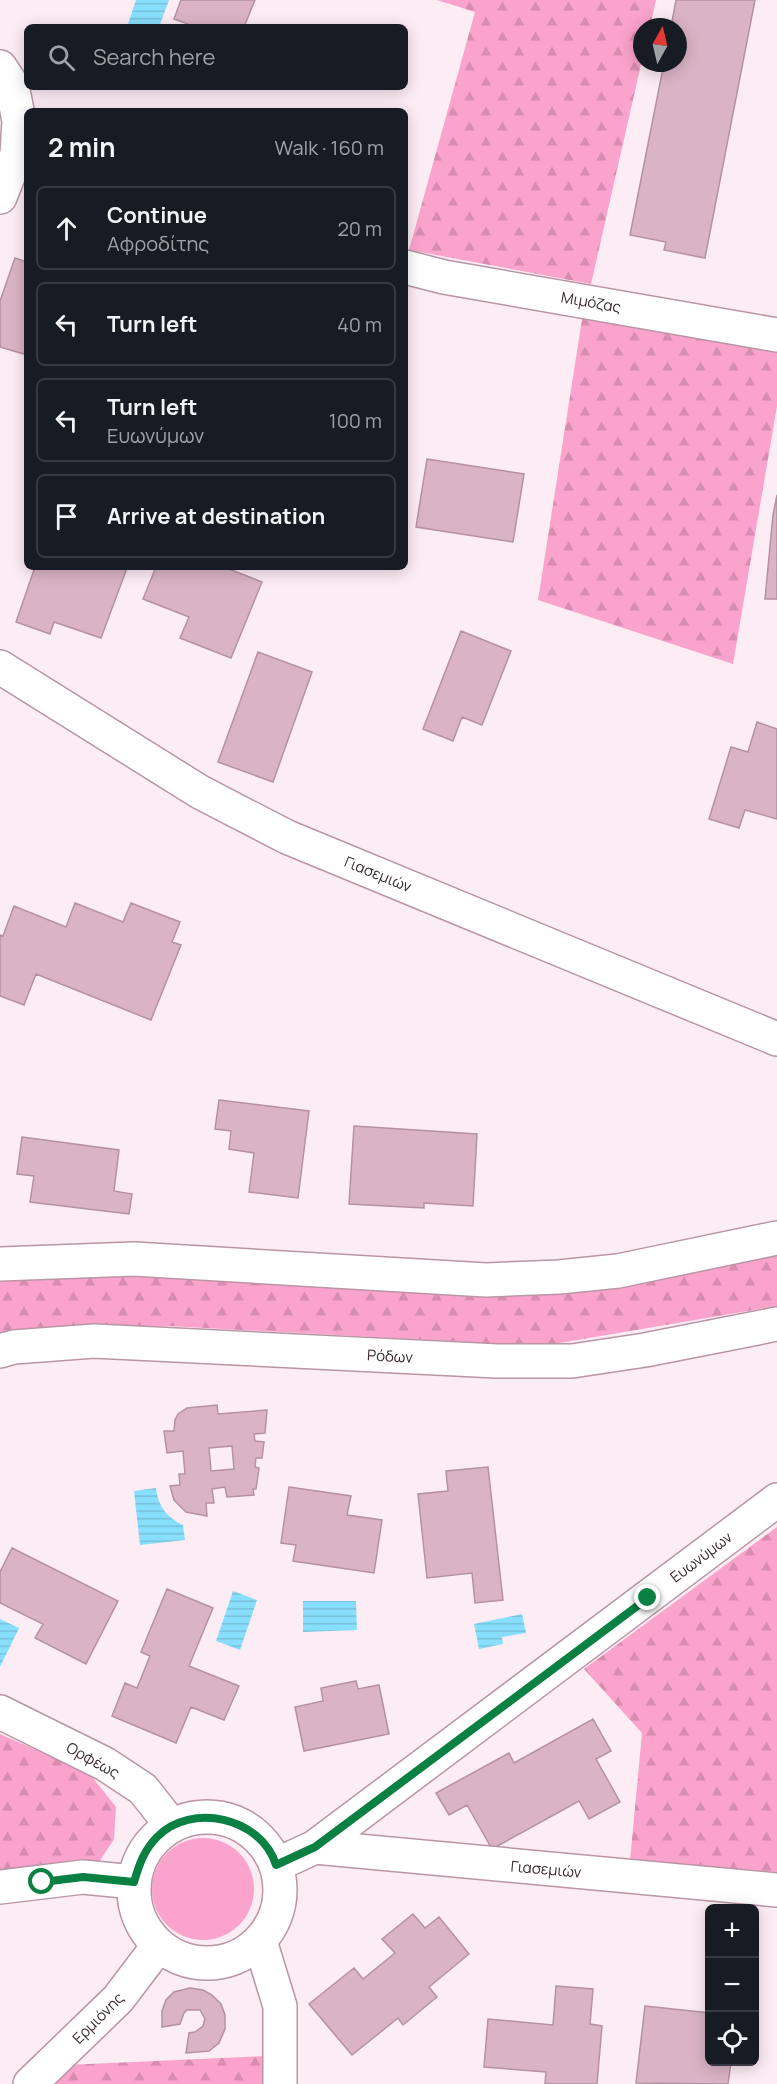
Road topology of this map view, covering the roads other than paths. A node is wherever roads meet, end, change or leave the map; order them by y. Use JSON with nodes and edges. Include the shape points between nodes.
{"nodes":[{"id":1,"x":0,"y":67,"type":"edge"},
{"id":2,"x":15,"y":153,"type":"edge"},
{"id":3,"x":0,"y":197,"type":"edge"},
{"id":4,"x":408,"y":268,"type":"edge"},
{"id":5,"x":777,"y":335,"type":"edge"},
{"id":6,"x":0,"y":667,"type":"edge"},
{"id":7,"x":777,"y":1039,"type":"edge"},
{"id":8,"x":777,"y":1238,"type":"edge"},
{"id":9,"x":0,"y":1264,"type":"edge"},
{"id":10,"x":777,"y":1324,"type":"edge"},
{"id":11,"x":0,"y":1351,"type":"edge"},
{"id":12,"x":777,"y":1500,"type":"edge"},
{"id":13,"x":0,"y":1712,"type":"edge"},
{"id":14,"x":172,"y":1826,"type":"junction"},
{"id":15,"x":315,"y":1847,"type":"junction"},
{"id":16,"x":276,"y":1865,"type":"junction"},
{"id":17,"x":134,"y":1882,"type":"junction"},
{"id":18,"x":0,"y":1887,"type":"edge"},
{"id":19,"x":777,"y":1890,"type":"edge"},
{"id":20,"x":260,"y":1941,"type":"junction"},
{"id":21,"x":159,"y":1945,"type":"junction"},
{"id":22,"x":30,"y":2084,"type":"edge"},
{"id":23,"x":280,"y":2084,"type":"edge"}],
"edges":[{"from":1,"to":2,"type":"street","via":[[12,85],[19,121]]},
{"from":2,"to":3,"type":"street"},
{"from":4,"to":5,"type":"street","name":"Μιμόζας"},
{"from":6,"to":7,"type":"street","name":"Γιασεμιών","via":[[200,792],[287,837]]},
{"from":8,"to":9,"type":"street","via":[[618,1272],[486,1280],[134,1259]]},
{"from":10,"to":11,"type":"street","name":"Ρόδων","via":[[572,1361],[486,1361],[94,1341]]},
{"from":12,"to":15,"type":"street","name":"Ευωνύμων"},
{"from":13,"to":14,"type":"street","name":"Ορφέως","via":[[105,1764],[143,1789]]},
{"from":14,"to":16,"type":"street","via":[[213,1817],[233,1822],[266,1846]]},
{"from":14,"to":17,"type":"street","via":[[146,1850]]},
{"from":15,"to":16,"type":"street","name":"Ευωνύμων"},
{"from":15,"to":19,"type":"street","name":"Γιασεμιών"},
{"from":16,"to":20,"type":"street","via":[[280,1901],[273,1923]]},
{"from":17,"to":18,"type":"street","via":[[83,1877]]},
{"from":17,"to":21,"type":"street","via":[[135,1905],[144,1928]]},
{"from":20,"to":21,"type":"street","via":[[221,1962],[199,1963],[178,1957]]},
{"from":20,"to":23,"type":"street","via":[[280,2006]]},
{"from":21,"to":22,"type":"street","name":"Ερμιόνης","via":[[118,1999]]}]}
